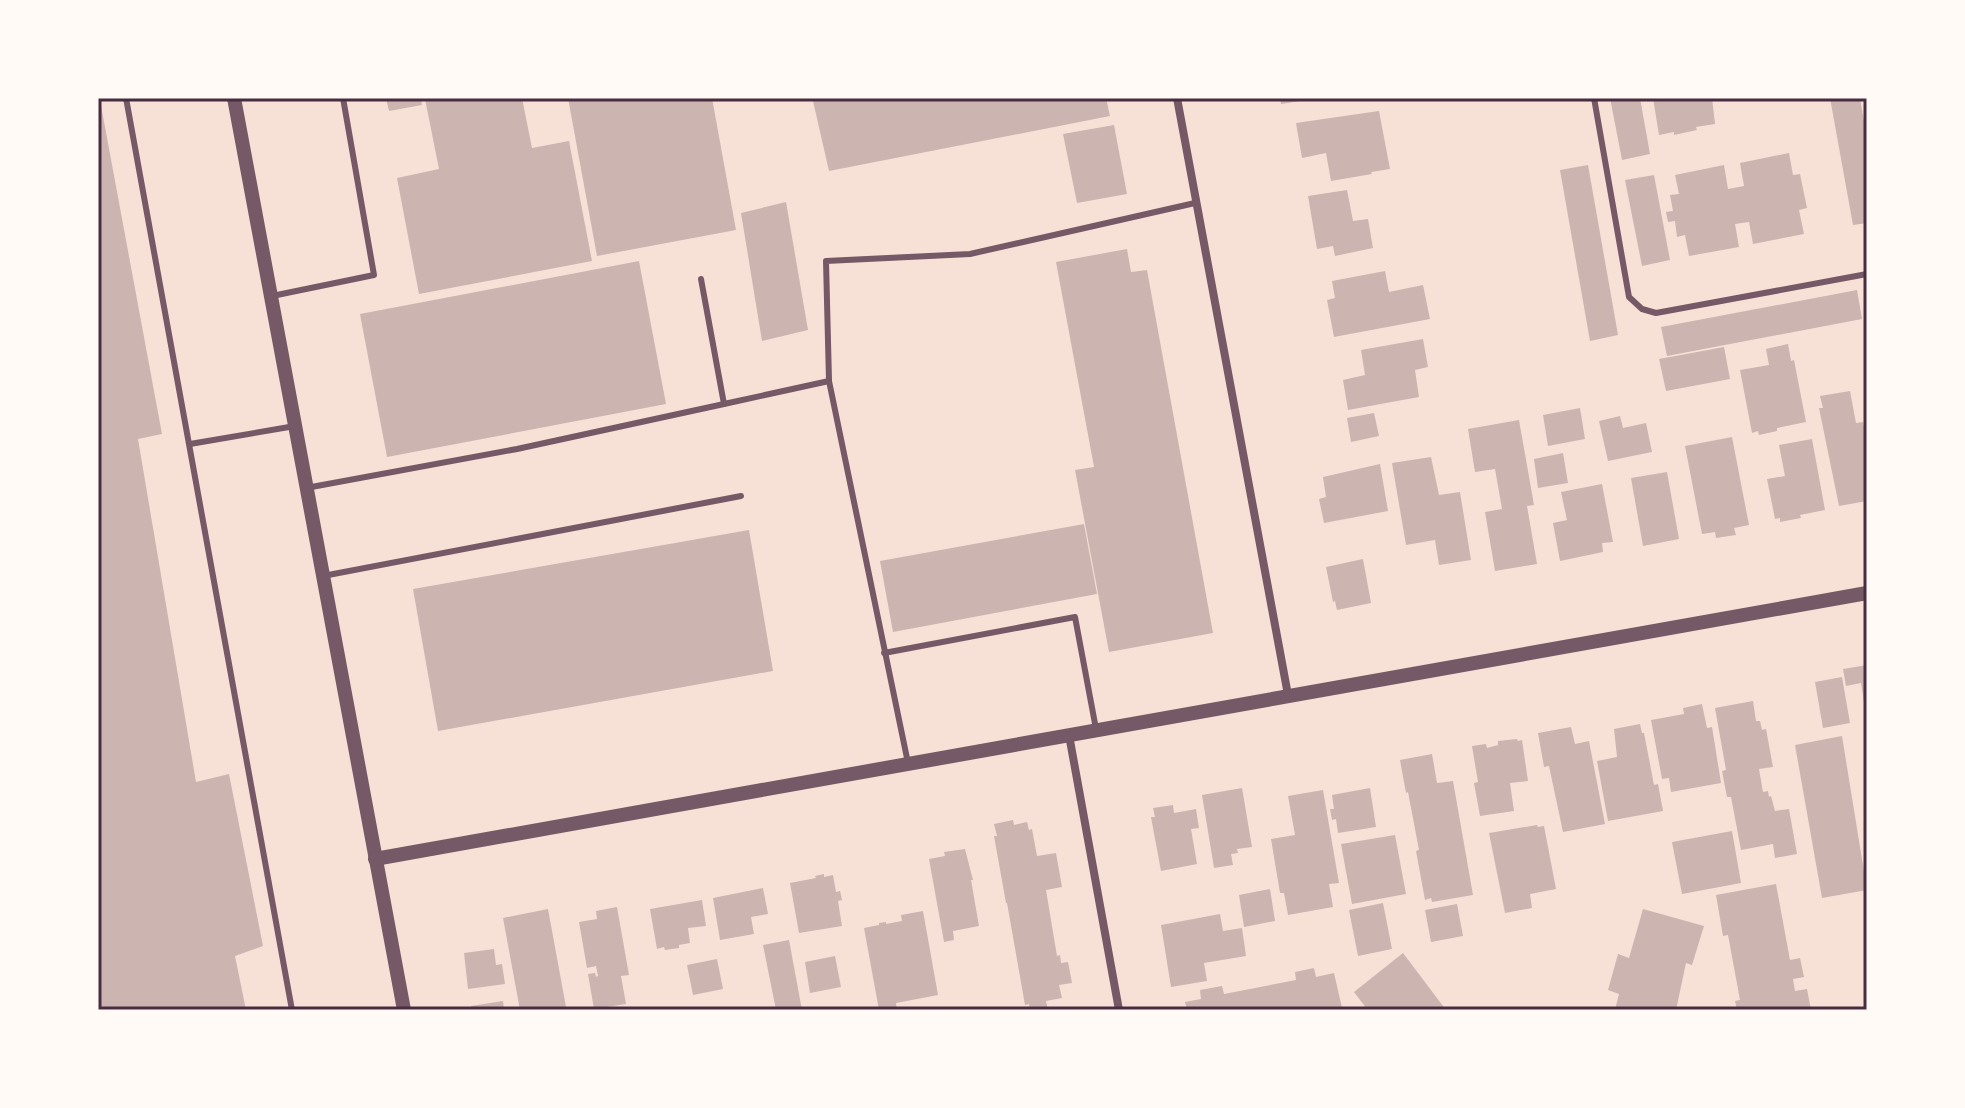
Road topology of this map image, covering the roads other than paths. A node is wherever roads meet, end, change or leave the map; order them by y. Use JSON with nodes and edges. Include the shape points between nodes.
{"nodes":[{"id":1,"x":126,"y":98,"type":"edge"},
{"id":2,"x":234,"y":98,"type":"edge"},
{"id":3,"x":343,"y":98,"type":"edge"},
{"id":4,"x":1177,"y":98,"type":"edge"},
{"id":5,"x":1594,"y":98,"type":"edge"},
{"id":6,"x":1195,"y":203,"type":"junction"},
{"id":7,"x":1867,"y":274,"type":"edge"},
{"id":8,"x":701,"y":279,"type":"dead end"},
{"id":9,"x":270,"y":296,"type":"junction"},
{"id":10,"x":829,"y":381,"type":"junction"},
{"id":11,"x":724,"y":404,"type":"junction"},
{"id":12,"x":295,"y":426,"type":"junction"},
{"id":13,"x":190,"y":444,"type":"junction"},
{"id":14,"x":306,"y":488,"type":"junction"},
{"id":15,"x":741,"y":496,"type":"dead end"},
{"id":16,"x":323,"y":576,"type":"junction"},
{"id":17,"x":1867,"y":593,"type":"edge"},
{"id":18,"x":884,"y":653,"type":"junction"},
{"id":19,"x":1288,"y":695,"type":"junction"},
{"id":20,"x":1096,"y":730,"type":"junction"},
{"id":21,"x":1069,"y":735,"type":"junction"},
{"id":22,"x":908,"y":763,"type":"junction"},
{"id":23,"x":375,"y":859,"type":"junction"},
{"id":24,"x":292,"y":1010,"type":"edge"},
{"id":25,"x":404,"y":1010,"type":"edge"},
{"id":26,"x":1119,"y":1010,"type":"edge"}],
"edges":[{"from":1,"to":13,"type":"lane"},
{"from":2,"to":9,"type":"street"},
{"from":3,"to":9,"type":"lane","via":[[374,275]]},
{"from":4,"to":6,"type":"street"},
{"from":5,"to":7,"type":"lane","via":[[1629,297],[1642,309],[1656,313]]},
{"from":6,"to":10,"type":"lane","via":[[970,254],[826,261]]},
{"from":6,"to":19,"type":"street"},
{"from":8,"to":11,"type":"lane"},
{"from":9,"to":12,"type":"street"},
{"from":10,"to":11,"type":"lane"},
{"from":10,"to":18,"type":"lane"},
{"from":11,"to":14,"type":"lane"},
{"from":12,"to":13,"type":"lane"},
{"from":12,"to":14,"type":"street"},
{"from":13,"to":24,"type":"lane"},
{"from":14,"to":16,"type":"street"},
{"from":15,"to":16,"type":"lane"},
{"from":16,"to":23,"type":"street"},
{"from":17,"to":19,"type":"street"},
{"from":18,"to":20,"type":"lane","via":[[1075,617]]},
{"from":18,"to":22,"type":"lane"},
{"from":19,"to":20,"type":"street"},
{"from":20,"to":21,"type":"street"},
{"from":21,"to":22,"type":"street"},
{"from":21,"to":26,"type":"street"},
{"from":22,"to":23,"type":"street"},
{"from":23,"to":25,"type":"street"}]}
